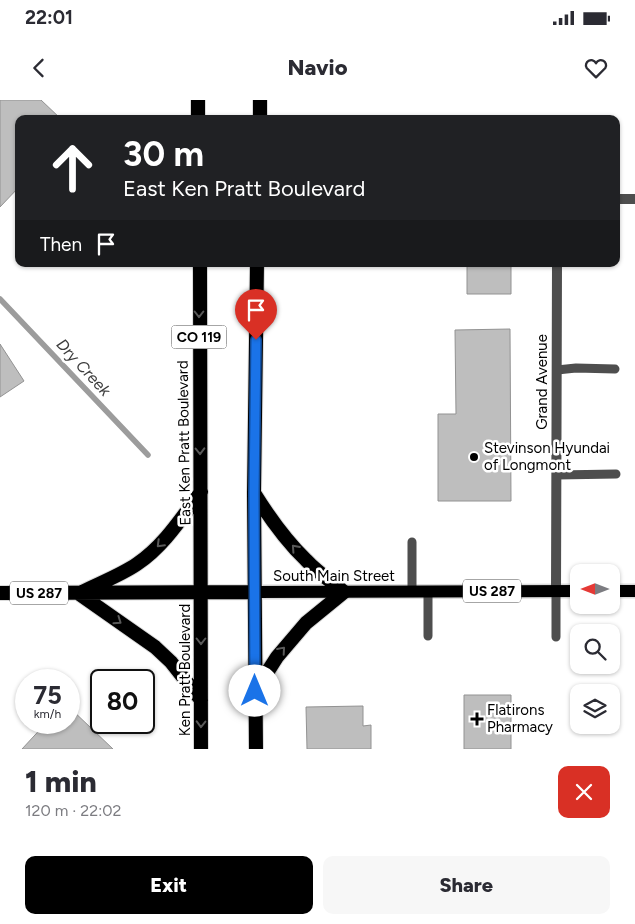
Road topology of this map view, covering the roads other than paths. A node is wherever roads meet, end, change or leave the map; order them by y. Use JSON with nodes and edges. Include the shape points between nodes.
{"nodes":[{"id":1,"x":198,"y":100,"type":"edge"},
{"id":2,"x":260,"y":100,"type":"edge"},
{"id":3,"x":198,"y":115,"type":"edge"},
{"id":4,"x":260,"y":115,"type":"edge"},
{"id":5,"x":620,"y":199,"type":"edge"},
{"id":6,"x":635,"y":199,"type":"edge"},
{"id":7,"x":200,"y":267,"type":"edge"},
{"id":8,"x":258,"y":267,"type":"edge"},
{"id":9,"x":558,"y":267,"type":"edge"},
{"id":10,"x":614,"y":369,"type":"dead end"},
{"id":11,"x":557,"y":370,"type":"junction"},
{"id":12,"x":616,"y":474,"type":"dead end"},
{"id":13,"x":557,"y":475,"type":"junction"},
{"id":14,"x":201,"y":492,"type":"junction"},
{"id":15,"x":254,"y":493,"type":"junction"},
{"id":16,"x":412,"y":542,"type":"dead end"},
{"id":17,"x":556,"y":591,"type":"junction"},
{"id":18,"x":570,"y":591,"type":"edge"},
{"id":19,"x":620,"y":591,"type":"edge"},
{"id":20,"x":635,"y":591,"type":"edge"},
{"id":21,"x":201,"y":592,"type":"junction"},
{"id":22,"x":254,"y":592,"type":"junction"},
{"id":23,"x":344,"y":592,"type":"junction"},
{"id":24,"x":412,"y":592,"type":"junction"},
{"id":25,"x":428,"y":592,"type":"junction"},
{"id":26,"x":0,"y":593,"type":"edge"},
{"id":27,"x":78,"y":593,"type":"junction"},
{"id":28,"x":428,"y":636,"type":"dead end"},
{"id":29,"x":556,"y":637,"type":"dead end"},
{"id":30,"x":255,"y":691,"type":"junction"},
{"id":31,"x":201,"y":700,"type":"junction"},
{"id":32,"x":201,"y":749,"type":"edge"},
{"id":33,"x":256,"y":749,"type":"edge"}],
"edges":[{"from":1,"to":3,"type":"highway"},
{"from":2,"to":4,"type":"highway"},
{"from":5,"to":6,"type":"street"},
{"from":7,"to":14,"type":"highway","name":"East Ken Pratt Boulevard","number":"CO 119","one_way":true},
{"from":8,"to":15,"type":"highway"},
{"from":9,"to":11,"type":"street","name":"Grand Avenue"},
{"from":10,"to":11,"type":"lane"},
{"from":11,"to":13,"type":"street","name":"Grand Avenue"},
{"from":12,"to":13,"type":"lane"},
{"from":13,"to":17,"type":"street","name":"Grand Avenue"},
{"from":14,"to":21,"type":"highway","name":"East Ken Pratt Boulevard","number":"CO 119"},
{"from":14,"to":27,"type":"highway","one_way":true,"via":[[152,553],[137,565]]},
{"from":15,"to":22,"type":"highway"},
{"from":23,"to":15,"type":"highway","one_way":true,"via":[[306,561],[274,525]]},
{"from":16,"to":24,"type":"lane"},
{"from":17,"to":18,"type":"main road","name":"South Main Street","number":"US 287"},
{"from":17,"to":25,"type":"main road","name":"South Main Street","number":"US 287"},
{"from":17,"to":29,"type":"lane"},
{"from":19,"to":20,"type":"main road"},
{"from":21,"to":22,"type":"highway","name":"South Main Street","number":"US 287"},
{"from":21,"to":27,"type":"highway","name":"South Main Street","number":"US 287"},
{"from":21,"to":31,"type":"highway","name":"Ken Pratt Boulevard","number":"CO 119","one_way":true},
{"from":22,"to":23,"type":"main road","name":"South Main Street","number":"US 287"},
{"from":22,"to":30,"type":"highway"},
{"from":23,"to":24,"type":"main road","name":"South Main Street","number":"US 287"},
{"from":30,"to":23,"type":"highway","one_way":true,"via":[[276,656]]},
{"from":24,"to":25,"type":"main road","name":"South Main Street","number":"US 287"},
{"from":25,"to":28,"type":"lane"},
{"from":26,"to":27,"type":"highway","name":"South Main Street","number":"US 287"},
{"from":27,"to":31,"type":"highway","one_way":true,"via":[[155,647]]},
{"from":30,"to":33,"type":"highway"},
{"from":31,"to":32,"type":"highway","name":"Ken Pratt Boulevard","number":"CO 119","one_way":true}]}
